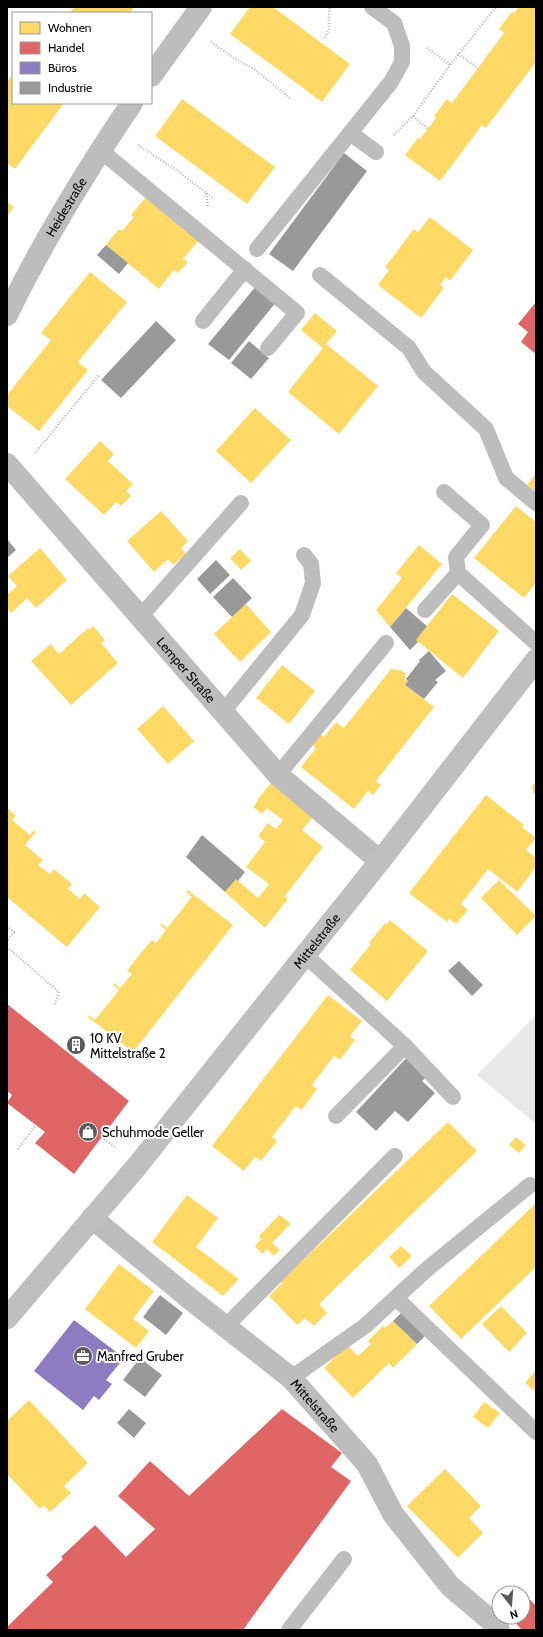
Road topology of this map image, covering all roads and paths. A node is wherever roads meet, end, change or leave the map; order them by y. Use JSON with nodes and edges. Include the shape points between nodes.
{"nodes":[{"id":1,"x":201,"y":7,"type":"edge"},
{"id":2,"x":331,"y":7,"type":"edge"},
{"id":3,"x":372,"y":7,"type":"edge"},
{"id":4,"x":496,"y":7,"type":"edge"},
{"id":5,"x":188,"y":25,"type":"junction"},
{"id":6,"x":324,"y":38,"type":"dead end"},
{"id":7,"x":458,"y":54,"type":"junction"},
{"id":8,"x":478,"y":68,"type":"dead end"},
{"id":9,"x":152,"y":75,"type":"edge"},
{"id":10,"x":290,"y":98,"type":"dead end"},
{"id":11,"x":131,"y":104,"type":"edge"},
{"id":12,"x":413,"y":116,"type":"junction"},
{"id":13,"x":115,"y":129,"type":"junction"},
{"id":14,"x":428,"y":129,"type":"dead end"},
{"id":15,"x":350,"y":133,"type":"junction"},
{"id":16,"x":100,"y":150,"type":"junction"},
{"id":17,"x":376,"y":152,"type":"joint"},
{"id":18,"x":214,"y":199,"type":"dead end"},
{"id":19,"x":257,"y":249,"type":"dead end"},
{"id":20,"x":245,"y":269,"type":"junction"},
{"id":21,"x":320,"y":274,"type":"dead end"},
{"id":22,"x":7,"y":315,"type":"edge"},
{"id":23,"x":203,"y":321,"type":"dead end"},
{"id":24,"x":268,"y":348,"type":"dead end"},
{"id":25,"x":99,"y":375,"type":"dead end"},
{"id":26,"x":12,"y":469,"type":"edge"},
{"id":27,"x":444,"y":492,"type":"dead end"},
{"id":28,"x":241,"y":503,"type":"dead end"},
{"id":29,"x":536,"y":503,"type":"edge"},
{"id":30,"x":304,"y":554,"type":"dead end"},
{"id":31,"x":458,"y":573,"type":"junction"},
{"id":32,"x":425,"y":610,"type":"dead end"},
{"id":33,"x":140,"y":617,"type":"junction"},
{"id":34,"x":386,"y":643,"type":"dead end"},
{"id":35,"x":536,"y":643,"type":"edge"},
{"id":36,"x":536,"y":660,"type":"edge"},
{"id":37,"x":222,"y":713,"type":"junction"},
{"id":38,"x":278,"y":775,"type":"junction"},
{"id":39,"x":380,"y":861,"type":"junction"},
{"id":40,"x":7,"y":926,"type":"edge"},
{"id":41,"x":7,"y":941,"type":"edge"},
{"id":42,"x":7,"y":947,"type":"edge"},
{"id":43,"x":305,"y":955,"type":"junction"},
{"id":44,"x":54,"y":1006,"type":"dead end"},
{"id":45,"x":405,"y":1046,"type":"junction"},
{"id":46,"x":453,"y":1096,"type":"dead end"},
{"id":47,"x":336,"y":1116,"type":"dead end"},
{"id":48,"x":36,"y":1125,"type":"dead end"},
{"id":49,"x":18,"y":1149,"type":"dead end"},
{"id":50,"x":395,"y":1156,"type":"dead end"},
{"id":51,"x":530,"y":1185,"type":"dead end"},
{"id":52,"x":92,"y":1218,"type":"junction"},
{"id":53,"x":396,"y":1298,"type":"junction"},
{"id":54,"x":7,"y":1318,"type":"edge"},
{"id":55,"x":226,"y":1326,"type":"junction"},
{"id":56,"x":291,"y":1378,"type":"junction"},
{"id":57,"x":536,"y":1432,"type":"edge"},
{"id":58,"x":344,"y":1559,"type":"dead end"},
{"id":59,"x":289,"y":1630,"type":"edge"},
{"id":60,"x":499,"y":1630,"type":"edge"}],
"edges":[{"from":1,"to":5,"type":"street"},
{"from":2,"to":6,"type":"path","via":[[329,29]]},
{"from":3,"to":15,"type":"lane","via":[[394,23],[402,46],[402,62],[391,82]]},
{"from":4,"to":7,"type":"path"},
{"from":5,"to":9,"type":"street"},
{"from":5,"to":10,"type":"path","via":[[254,69]]},
{"from":7,"to":8,"type":"path"},
{"from":7,"to":12,"type":"path"},
{"from":11,"to":13,"type":"street","name":"Heidestraße"},
{"from":12,"to":14,"type":"path"},
{"from":12,"to":17,"type":"path"},
{"from":13,"to":16,"type":"street","name":"Heidestraße"},
{"from":13,"to":18,"type":"path","via":[[178,171]]},
{"from":15,"to":17,"type":"lane"},
{"from":15,"to":19,"type":"lane"},
{"from":16,"to":20,"type":"lane"},
{"from":16,"to":22,"type":"street","name":"Heidestraße","via":[[31,266]]},
{"from":20,"to":23,"type":"lane"},
{"from":20,"to":24,"type":"lane","via":[[297,313]]},
{"from":21,"to":29,"type":"lane","via":[[409,348],[424,372],[486,429],[506,478]]},
{"from":25,"to":26,"type":"path"},
{"from":26,"to":33,"type":"street","name":"Lemper Straße"},
{"from":27,"to":31,"type":"lane","via":[[482,525],[456,557]]},
{"from":28,"to":33,"type":"lane"},
{"from":30,"to":37,"type":"lane","via":[[311,564],[313,583],[302,615]]},
{"from":31,"to":32,"type":"lane"},
{"from":31,"to":35,"type":"lane"},
{"from":33,"to":37,"type":"street","name":"Lemper Straße"},
{"from":34,"to":38,"type":"lane"},
{"from":36,"to":39,"type":"main road","name":"Mittelstraße"},
{"from":37,"to":38,"type":"street","name":"Lemper Straße"},
{"from":38,"to":39,"type":"street","name":"Lemper Straße"},
{"from":39,"to":43,"type":"main road","name":"Mittelstraße"},
{"from":40,"to":41,"type":"path","via":[[14,932]]},
{"from":42,"to":44,"type":"path","via":[[59,992]]},
{"from":43,"to":45,"type":"lane"},
{"from":43,"to":52,"type":"main road","name":"Mittelstraße","via":[[166,1130]]},
{"from":45,"to":46,"type":"lane"},
{"from":45,"to":47,"type":"lane"},
{"from":48,"to":49,"type":"path"},
{"from":50,"to":55,"type":"lane"},
{"from":51,"to":53,"type":"lane","via":[[426,1270]]},
{"from":52,"to":54,"type":"main road","name":"Mittelstraße"},
{"from":52,"to":55,"type":"street","name":"Mittelstraße"},
{"from":53,"to":56,"type":"lane","via":[[365,1326]]},
{"from":53,"to":57,"type":"lane"},
{"from":55,"to":56,"type":"street","name":"Mittelstraße"},
{"from":56,"to":60,"type":"street","name":"Mittelstraße","via":[[366,1464],[393,1514],[450,1586]]},
{"from":58,"to":59,"type":"lane"}]}
